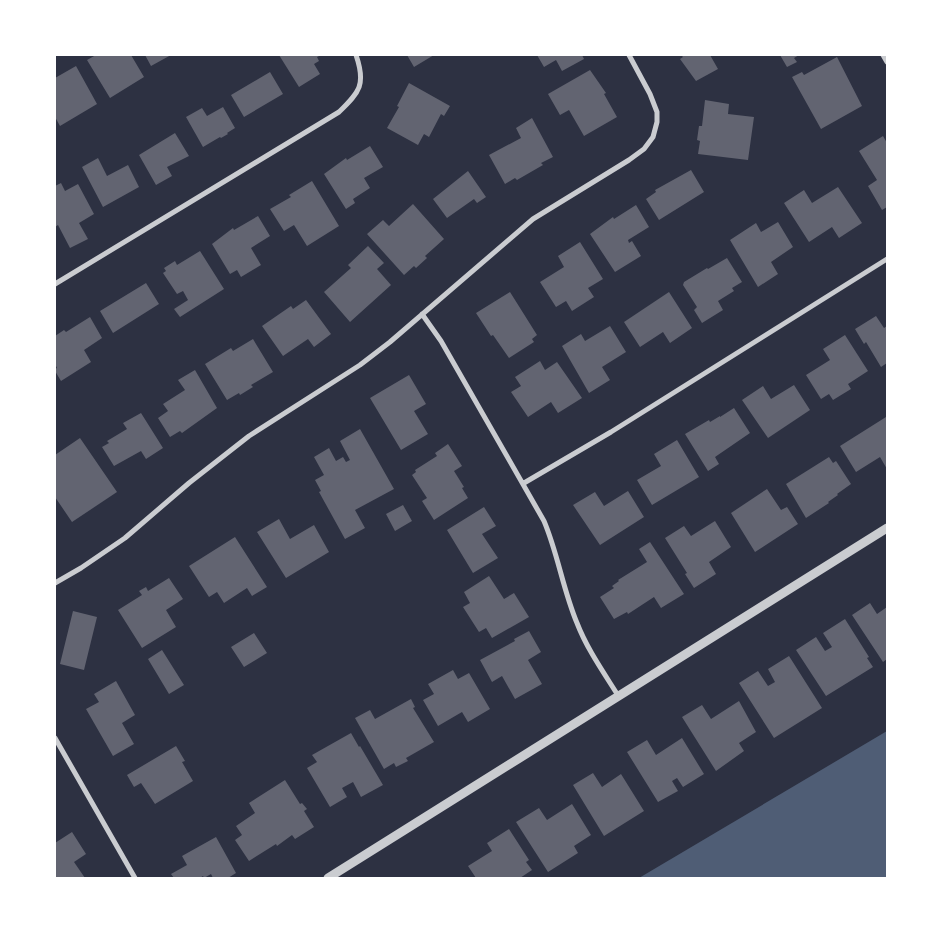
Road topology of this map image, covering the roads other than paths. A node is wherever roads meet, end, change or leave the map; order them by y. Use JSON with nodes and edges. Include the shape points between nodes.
{"nodes":[{"id":1,"x":356,"y":55,"type":"edge"},
{"id":2,"x":629,"y":55,"type":"edge"},
{"id":3,"x":883,"y":55,"type":"edge"},
{"id":4,"x":887,"y":62,"type":"edge"},
{"id":5,"x":887,"y":259,"type":"edge"},
{"id":6,"x":55,"y":284,"type":"edge"},
{"id":7,"x":422,"y":314,"type":"junction"},
{"id":8,"x":524,"y":484,"type":"junction"},
{"id":9,"x":887,"y":528,"type":"edge"},
{"id":10,"x":55,"y":584,"type":"edge"},
{"id":11,"x":619,"y":696,"type":"junction"},
{"id":12,"x":55,"y":738,"type":"edge"},
{"id":13,"x":136,"y":878,"type":"edge"},
{"id":14,"x":328,"y":878,"type":"edge"}],
"edges":[{"from":1,"to":6,"type":"street","via":[[361,84],[338,112]]},
{"from":2,"to":7,"type":"street","via":[[655,104],[658,122],[644,149],[532,219]]},
{"from":3,"to":4,"type":"street"},
{"from":5,"to":8,"type":"street"},
{"from":7,"to":8,"type":"street","via":[[442,341]]},
{"from":7,"to":10,"type":"street","via":[[360,366],[249,436],[125,538]]},
{"from":8,"to":11,"type":"street","via":[[551,538],[577,624]]},
{"from":9,"to":11,"type":"street"},
{"from":11,"to":14,"type":"street"},
{"from":12,"to":13,"type":"street"}]}
